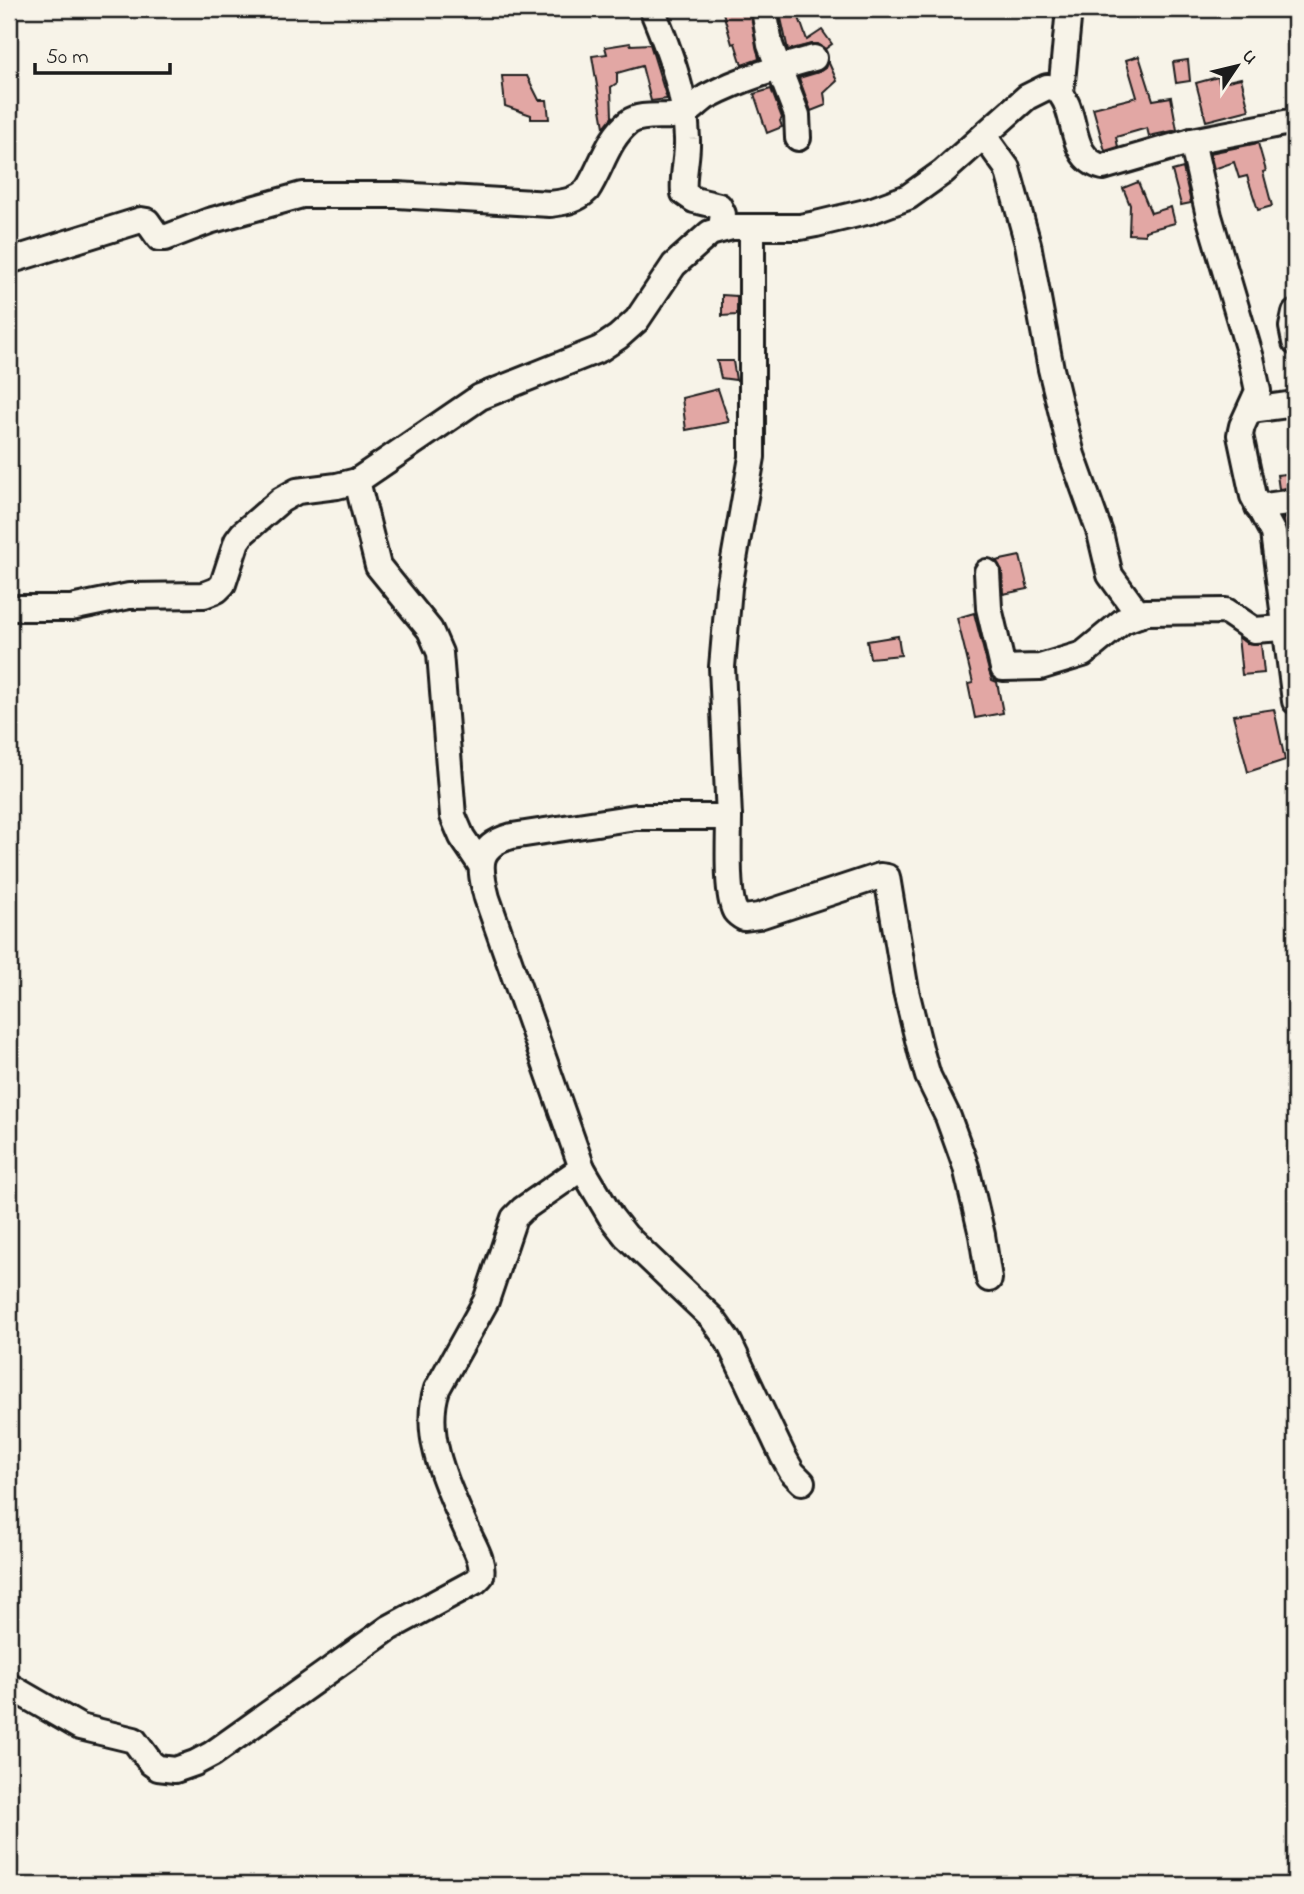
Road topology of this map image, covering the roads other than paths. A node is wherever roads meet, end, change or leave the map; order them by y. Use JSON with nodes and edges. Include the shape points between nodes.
{"nodes":[{"id":1,"x":652,"y":9,"type":"edge"},
{"id":2,"x":764,"y":9,"type":"edge"},
{"id":3,"x":1069,"y":9,"type":"edge"},
{"id":4,"x":814,"y":58,"type":"dead end"},
{"id":5,"x":780,"y":67,"type":"junction"},
{"id":6,"x":1061,"y":92,"type":"junction"},
{"id":7,"x":686,"y":113,"type":"junction"},
{"id":8,"x":1295,"y":121,"type":"edge"},
{"id":9,"x":984,"y":136,"type":"junction"},
{"id":10,"x":798,"y":138,"type":"dead end"},
{"id":11,"x":1192,"y":141,"type":"junction"},
{"id":12,"x":721,"y":228,"type":"junction"},
{"id":13,"x":752,"y":228,"type":"junction"},
{"id":14,"x":9,"y":261,"type":"edge"},
{"id":15,"x":1295,"y":313,"type":"edge"},
{"id":16,"x":1295,"y":342,"type":"edge"},
{"id":17,"x":1295,"y":404,"type":"edge"},
{"id":18,"x":1251,"y":410,"type":"junction"},
{"id":19,"x":357,"y":481,"type":"junction"},
{"id":20,"x":1295,"y":502,"type":"edge"},
{"id":21,"x":1258,"y":507,"type":"junction"},
{"id":22,"x":987,"y":572,"type":"dead end"},
{"id":23,"x":9,"y":608,"type":"edge"},
{"id":24,"x":1139,"y":615,"type":"junction"},
{"id":25,"x":1284,"y":628,"type":"junction"},
{"id":26,"x":1295,"y":701,"type":"edge"},
{"id":27,"x":729,"y":817,"type":"junction"},
{"id":28,"x":481,"y":865,"type":"junction"},
{"id":29,"x":582,"y":1168,"type":"junction"},
{"id":30,"x":989,"y":1279,"type":"dead end"},
{"id":31,"x":802,"y":1482,"type":"dead end"},
{"id":32,"x":9,"y":1686,"type":"edge"}],
"edges":[{"from":1,"to":7,"type":"street"},
{"from":2,"to":5,"type":"street","via":[[770,45]]},
{"from":3,"to":6,"type":"street"},
{"from":4,"to":5,"type":"street"},
{"from":5,"to":7,"type":"street","via":[[730,85]]},
{"from":5,"to":10,"type":"street","via":[[797,115]]},
{"from":6,"to":9,"type":"street","via":[[1038,90]]},
{"from":6,"to":11,"type":"street","via":[[1077,145],[1093,165],[1103,167]]},
{"from":7,"to":12,"type":"street","via":[[684,193],[719,206]]},
{"from":7,"to":14,"type":"street","via":[[636,118],[629,123],[615,138],[586,190],[570,201],[302,195],[209,221],[165,239],[141,220]]},
{"from":8,"to":11,"type":"street"},
{"from":9,"to":13,"type":"street","via":[[908,197],[825,223]]},
{"from":9,"to":24,"type":"street","via":[[1007,168],[1028,244],[1072,455],[1110,576]]},
{"from":11,"to":18,"type":"street","via":[[1251,358],[1258,391]]},
{"from":12,"to":13,"type":"street"},
{"from":12,"to":19,"type":"street","via":[[697,242],[674,265],[637,320],[618,337],[578,359],[480,397]]},
{"from":13,"to":27,"type":"street","via":[[752,457],[729,587],[722,667]]},
{"from":15,"to":16,"type":"street"},
{"from":17,"to":18,"type":"street"},
{"from":18,"to":21,"type":"street","via":[[1240,435]]},
{"from":19,"to":23,"type":"street","via":[[297,491],[281,500],[237,541],[227,576],[217,590],[129,596],[71,608]]},
{"from":19,"to":28,"type":"street","via":[[378,566],[429,631],[440,653],[453,816]]},
{"from":20,"to":21,"type":"street"},
{"from":21,"to":25,"type":"street","via":[[1273,533]]},
{"from":22,"to":24,"type":"street","via":[[989,608],[1003,668],[1040,667],[1083,654],[1123,621]]},
{"from":24,"to":25,"type":"street","via":[[1226,611],[1254,630]]},
{"from":25,"to":26,"type":"street"},
{"from":27,"to":28,"type":"street","via":[[636,817],[512,836],[488,847]]},
{"from":27,"to":30,"type":"street","via":[[733,904],[744,918],[887,877],[921,1052],[966,1167]]},
{"from":28,"to":29,"type":"street","via":[[487,898]]},
{"from":29,"to":31,"type":"street","via":[[626,1236],[712,1318],[729,1342],[783,1456]]},
{"from":29,"to":32,"type":"street","via":[[514,1218],[486,1301],[433,1404],[437,1451],[483,1569],[477,1581],[389,1628],[212,1754],[175,1770],[151,1763],[134,1740],[80,1727]]}]}
